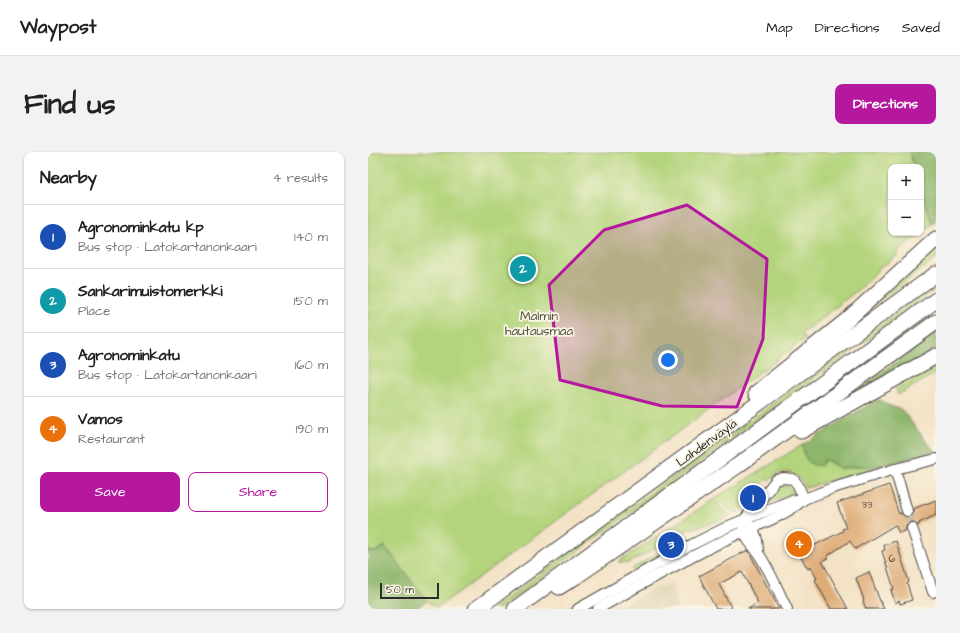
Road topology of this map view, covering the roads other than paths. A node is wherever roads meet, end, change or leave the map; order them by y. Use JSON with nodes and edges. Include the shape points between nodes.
{"nodes":[{"id":1,"x":933,"y":242,"type":"edge"},
{"id":2,"x":936,"y":274,"type":"edge"},
{"id":3,"x":936,"y":300,"type":"edge"},
{"id":4,"x":936,"y":322,"type":"edge"},
{"id":5,"x":936,"y":356,"type":"edge"},
{"id":6,"x":936,"y":459,"type":"edge"},
{"id":7,"x":737,"y":466,"type":"junction"},
{"id":8,"x":668,"y":469,"type":"junction"},
{"id":9,"x":895,"y":469,"type":"junction"},
{"id":10,"x":804,"y":499,"type":"junction"},
{"id":11,"x":907,"y":511,"type":"tunnel mouth"},
{"id":12,"x":744,"y":520,"type":"junction"},
{"id":13,"x":912,"y":528,"type":"tunnel mouth"},
{"id":14,"x":748,"y":529,"type":"junction"},
{"id":15,"x":933,"y":592,"type":"dead end"},
{"id":16,"x":476,"y":609,"type":"edge"},
{"id":17,"x":516,"y":609,"type":"edge"},
{"id":18,"x":520,"y":609,"type":"edge"},
{"id":19,"x":578,"y":609,"type":"edge"},
{"id":20,"x":598,"y":609,"type":"edge"},
{"id":21,"x":787,"y":609,"type":"edge"}],
"edges":[{"from":1,"to":8,"type":"highway","via":[[846,321]]},
{"from":2,"to":8,"type":"highway","name":"Lahdenväylä"},
{"from":3,"to":17,"type":"highway","name":"Lahdenväylä"},
{"from":4,"to":7,"type":"highway"},
{"from":5,"to":7,"type":"highway"},
{"from":6,"to":9,"type":"street"},
{"from":7,"to":18,"type":"highway","via":[[575,577]]},
{"from":8,"to":16,"type":"highway","name":"Lahdenväylä"},
{"from":9,"to":10,"type":"street"},
{"from":9,"to":11,"type":"street"},
{"from":10,"to":12,"type":"street","via":[[790,501]]},
{"from":10,"to":12,"type":"street","via":[[798,485],[792,479],[776,480]]},
{"from":10,"to":14,"type":"street","via":[[793,509]]},
{"from":12,"to":14,"type":"street"},
{"from":12,"to":19,"type":"street","via":[[693,544]]},
{"from":13,"to":15,"type":"street"},
{"from":14,"to":20,"type":"street"},
{"from":14,"to":21,"type":"street","via":[[751,545],[758,552]]}]}
